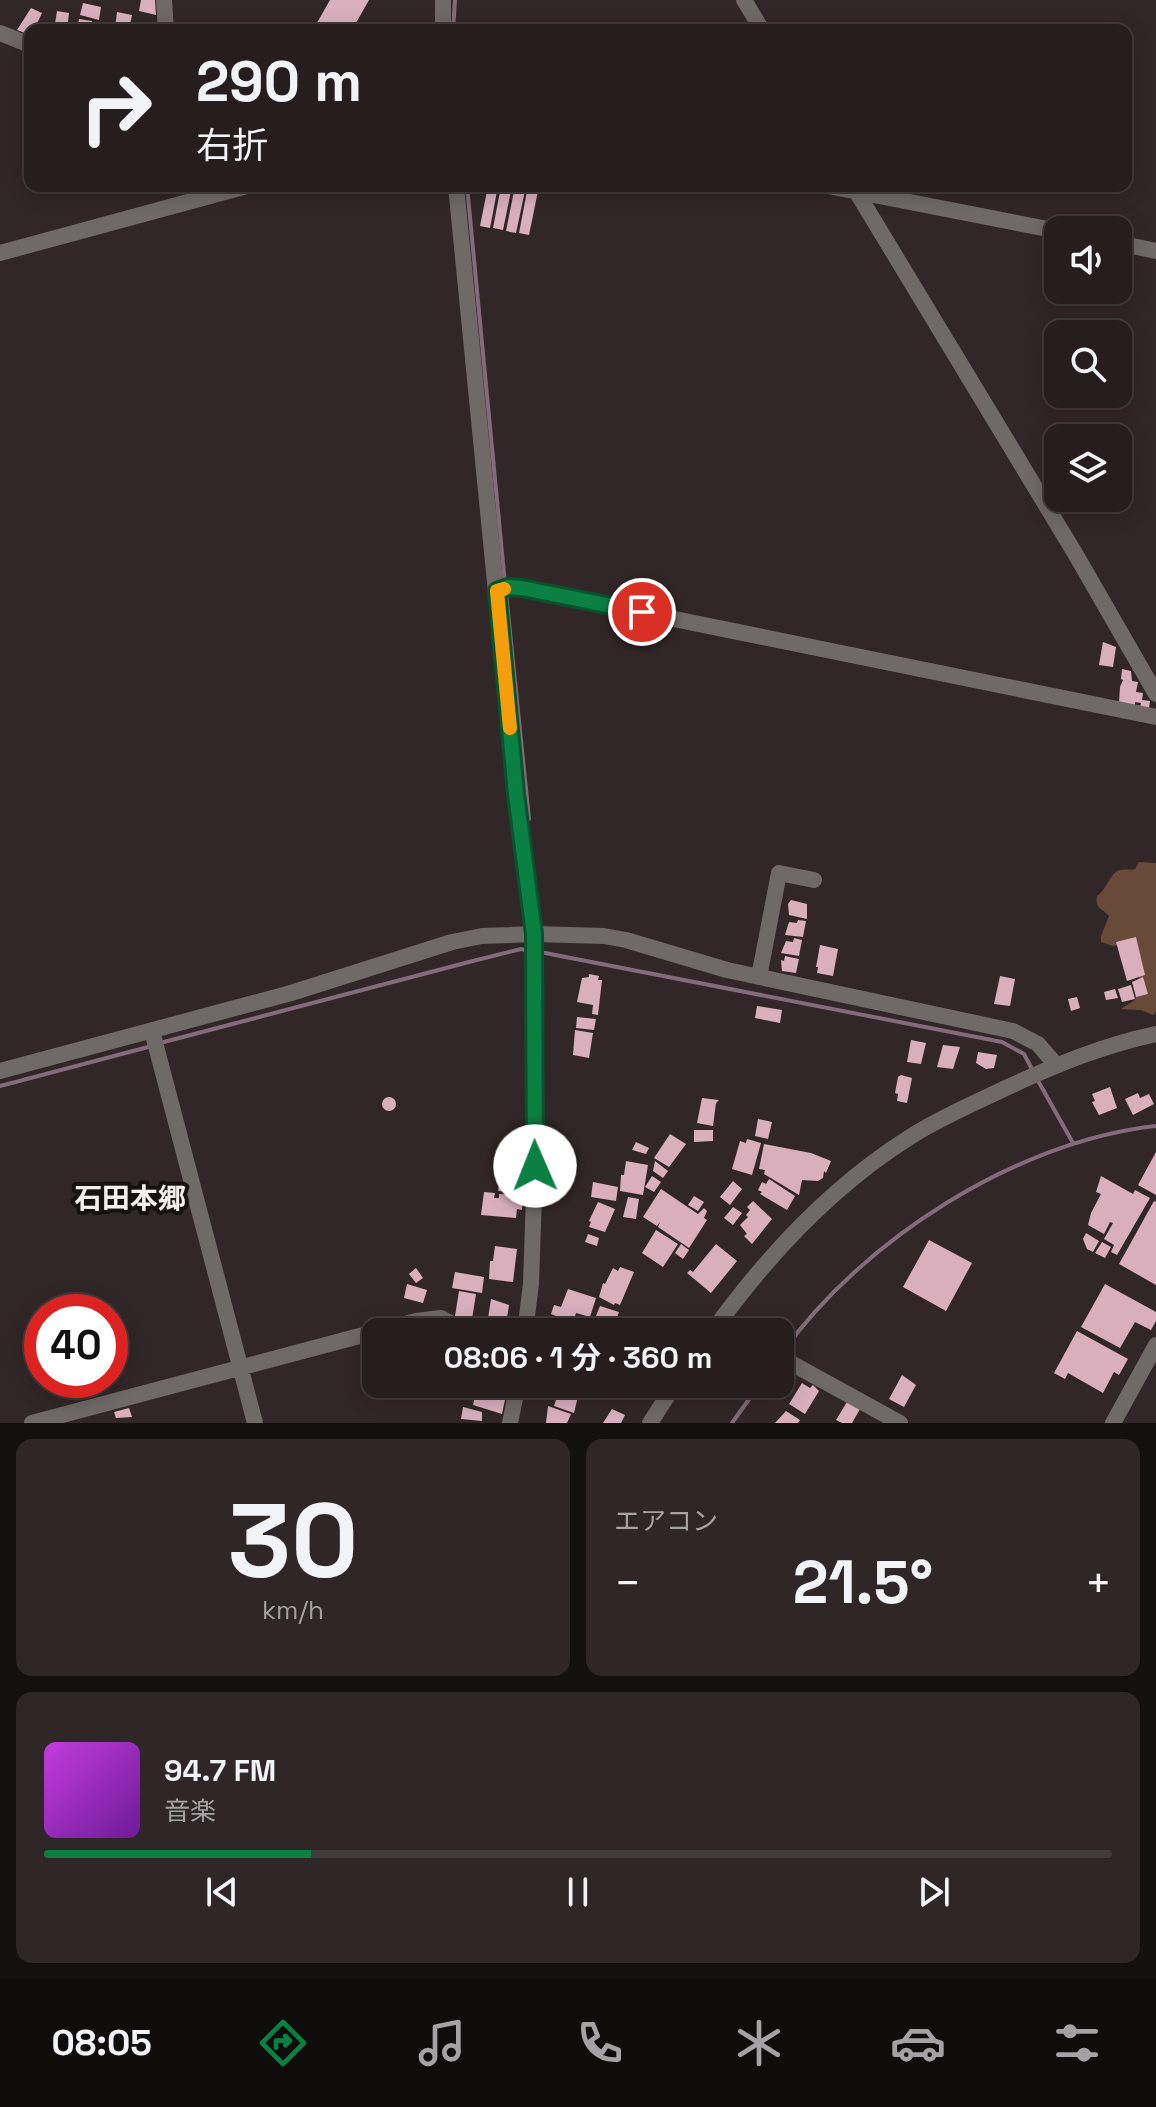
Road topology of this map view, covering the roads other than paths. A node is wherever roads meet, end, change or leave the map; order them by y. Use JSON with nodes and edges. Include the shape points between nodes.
{"nodes":[{"id":1,"x":164,"y":0,"type":"edge"},
{"id":2,"x":443,"y":0,"type":"edge"},
{"id":3,"x":744,"y":0,"type":"edge"},
{"id":4,"x":166,"y":24,"type":"edge"},
{"id":5,"x":443,"y":24,"type":"edge"},
{"id":6,"x":758,"y":24,"type":"edge"},
{"id":7,"x":0,"y":33,"type":"edge"},
{"id":8,"x":24,"y":43,"type":"edge"},
{"id":9,"x":457,"y":192,"type":"edge"},
{"id":10,"x":857,"y":192,"type":"edge"},
{"id":11,"x":870,"y":192,"type":"edge"},
{"id":12,"x":193,"y":193,"type":"edge"},
{"id":13,"x":1044,"y":228,"type":"edge"},
{"id":14,"x":1132,"y":246,"type":"edge"},
{"id":15,"x":1156,"y":251,"type":"edge"},
{"id":16,"x":0,"y":253,"type":"edge"},
{"id":17,"x":497,"y":591,"type":"junction"},
{"id":18,"x":1156,"y":694,"type":"edge"},
{"id":19,"x":1156,"y":717,"type":"edge"},
{"id":20,"x":814,"y":880,"type":"dead end"},
{"id":21,"x":534,"y":934,"type":"junction"},
{"id":22,"x":759,"y":977,"type":"junction"},
{"id":23,"x":152,"y":1031,"type":"junction"},
{"id":24,"x":1156,"y":1034,"type":"edge"},
{"id":25,"x":1056,"y":1065,"type":"junction"},
{"id":26,"x":0,"y":1071,"type":"edge"},
{"id":27,"x":527,"y":1318,"type":"edge"},
{"id":28,"x":724,"y":1318,"type":"edge"},
{"id":29,"x":362,"y":1335,"type":"edge"},
{"id":30,"x":1156,"y":1345,"type":"edge"},
{"id":31,"x":794,"y":1365,"type":"edge"},
{"id":32,"x":240,"y":1368,"type":"junction"},
{"id":33,"x":515,"y":1398,"type":"edge"},
{"id":34,"x":666,"y":1398,"type":"edge"},
{"id":35,"x":32,"y":1423,"type":"edge"},
{"id":36,"x":255,"y":1423,"type":"edge"},
{"id":37,"x":510,"y":1423,"type":"edge"},
{"id":38,"x":650,"y":1423,"type":"edge"},
{"id":39,"x":900,"y":1423,"type":"edge"},
{"id":40,"x":1113,"y":1423,"type":"edge"}],
"edges":[{"from":1,"to":4,"type":"street"},
{"from":2,"to":5,"type":"street"},
{"from":3,"to":6,"type":"street"},
{"from":7,"to":8,"type":"street"},
{"from":9,"to":17,"type":"street"},
{"from":10,"to":18,"type":"street"},
{"from":11,"to":13,"type":"street"},
{"from":12,"to":16,"type":"street"},
{"from":14,"to":15,"type":"street"},
{"from":17,"to":19,"type":"street","via":[[522,588]]},
{"from":17,"to":21,"type":"street"},
{"from":20,"to":22,"type":"street","via":[[779,873]]},
{"from":21,"to":22,"type":"street","via":[[626,940]]},
{"from":21,"to":23,"type":"street","via":[[452,942]]},
{"from":21,"to":27,"type":"street","via":[[535,1166]]},
{"from":22,"to":25,"type":"street","via":[[1013,1031],[1038,1044]]},
{"from":23,"to":26,"type":"street"},
{"from":23,"to":32,"type":"street"},
{"from":24,"to":25,"type":"street"},
{"from":25,"to":28,"type":"street","via":[[938,1120],[854,1177],[772,1257]]},
{"from":29,"to":32,"type":"street"},
{"from":30,"to":40,"type":"street"},
{"from":31,"to":39,"type":"street"},
{"from":32,"to":35,"type":"street"},
{"from":32,"to":36,"type":"street"},
{"from":33,"to":37,"type":"street"},
{"from":34,"to":38,"type":"street"}]}
